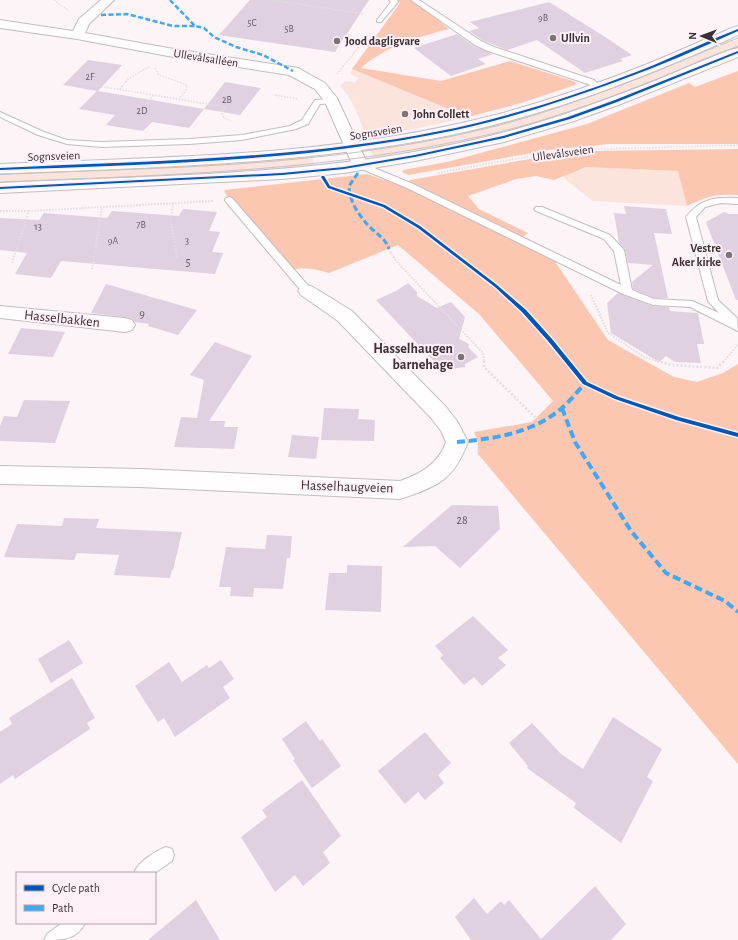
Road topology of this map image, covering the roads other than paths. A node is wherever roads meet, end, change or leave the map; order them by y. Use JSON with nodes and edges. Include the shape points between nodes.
{"nodes":[{"id":1,"x":108,"y":0,"type":"edge"},
{"id":2,"x":392,"y":0,"type":"edge"},
{"id":3,"x":414,"y":0,"type":"edge"},
{"id":4,"x":379,"y":21,"type":"road end"},
{"id":5,"x":0,"y":24,"type":"edge"},
{"id":6,"x":738,"y":30,"type":"edge"},
{"id":7,"x":77,"y":35,"type":"junction"},
{"id":8,"x":738,"y":52,"type":"edge"},
{"id":9,"x":598,"y":87,"type":"junction"},
{"id":10,"x":332,"y":101,"type":"junction"},
{"id":11,"x":0,"y":114,"type":"edge"},
{"id":12,"x":352,"y":146,"type":"junction"},
{"id":13,"x":360,"y":166,"type":"junction"},
{"id":14,"x":0,"y":169,"type":"edge"},
{"id":15,"x":0,"y":188,"type":"edge"},
{"id":16,"x":229,"y":200,"type":"road end"},
{"id":17,"x":738,"y":201,"type":"edge"},
{"id":18,"x":539,"y":209,"type":"dead end"},
{"id":19,"x":307,"y":291,"type":"joint"},
{"id":20,"x":627,"y":292,"type":"junction"},
{"id":21,"x":0,"y":312,"type":"edge"},
{"id":22,"x":125,"y":325,"type":"dead end"},
{"id":23,"x":738,"y":327,"type":"edge"},
{"id":24,"x":0,"y":475,"type":"edge"},
{"id":25,"x":166,"y":855,"type":"dead end"},
{"id":26,"x":143,"y":872,"type":"edge"},
{"id":27,"x":75,"y":924,"type":"edge"},
{"id":28,"x":53,"y":940,"type":"edge"}],
"edges":[{"from":1,"to":7,"type":"main road","via":[[84,22]]},
{"from":2,"to":4,"type":"lane","via":[[395,2]]},
{"from":3,"to":9,"type":"lane","via":[[478,43],[591,82]]},
{"from":5,"to":7,"type":"main road","name":"Ullevålsalléen"},
{"from":6,"to":9,"type":"main road","name":"Sognsveien"},
{"from":7,"to":10,"type":"main road","name":"Ullevålsalléen","via":[[293,71],[320,86]]},
{"from":8,"to":13,"type":"main road","via":[[616,101],[537,128],[460,148]]},
{"from":9,"to":12,"type":"main road","name":"Sognsveien","via":[[491,121]]},
{"from":10,"to":11,"type":"lane","via":[[318,102],[310,117],[302,124],[285,130],[256,136],[156,142],[69,142],[52,138]]},
{"from":10,"to":12,"type":"main road","name":"Ullevålsalléen"},
{"from":12,"to":13,"type":"main road","name":"Ullevålsalléen"},
{"from":12,"to":14,"type":"main road","name":"Sognsveien","via":[[308,152],[164,162]]},
{"from":13,"to":15,"type":"main road","via":[[237,177]]},
{"from":13,"to":20,"type":"lane","via":[[400,181]]},
{"from":16,"to":19,"type":"lane","name":"Hasselhaugveien"},
{"from":17,"to":23,"type":"lane","via":[[721,200],[702,205],[691,217],[713,301]]},
{"from":18,"to":20,"type":"lane","via":[[607,237],[619,250]]},
{"from":19,"to":24,"type":"main road","name":"Hasselhaugveien","via":[[345,316],[450,427],[456,442],[444,469],[422,482],[400,490],[140,478]]},
{"from":20,"to":23,"type":"lane","via":[[653,302],[692,304]]},
{"from":21,"to":22,"type":"main road","name":"Hasselbakken"},
{"from":25,"to":26,"type":"lane"},
{"from":27,"to":28,"type":"lane"}]}
